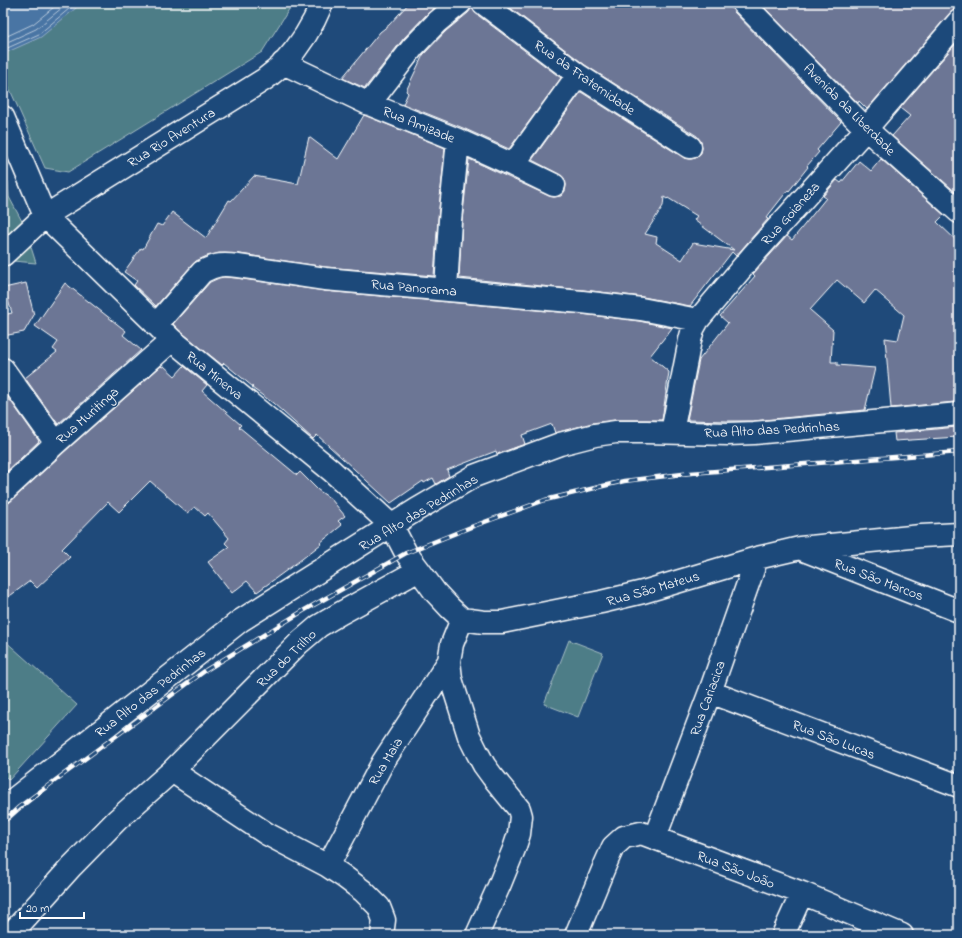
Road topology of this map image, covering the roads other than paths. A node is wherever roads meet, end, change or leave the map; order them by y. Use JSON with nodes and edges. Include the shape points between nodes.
{"nodes":[{"id":1,"x":322,"y":3,"type":"edge"},
{"id":2,"x":460,"y":3,"type":"edge"},
{"id":3,"x":483,"y":3,"type":"edge"},
{"id":4,"x":744,"y":3,"type":"edge"},
{"id":5,"x":959,"y":20,"type":"edge"},
{"id":6,"x":283,"y":63,"type":"junction"},
{"id":7,"x":578,"y":75,"type":"junction"},
{"id":8,"x":369,"y":104,"type":"junction"},
{"id":9,"x":3,"y":117,"type":"edge"},
{"id":10,"x":866,"y":129,"type":"junction"},
{"id":11,"x":458,"y":140,"type":"junction"},
{"id":12,"x":690,"y":147,"type":"dead end"},
{"id":13,"x":513,"y":165,"type":"junction"},
{"id":14,"x":554,"y":185,"type":"dead end"},
{"id":15,"x":959,"y":212,"type":"edge"},
{"id":16,"x":45,"y":216,"type":"junction"},
{"id":17,"x":3,"y":255,"type":"edge"},
{"id":18,"x":446,"y":290,"type":"junction"},
{"id":19,"x":698,"y":320,"type":"junction"},
{"id":20,"x":156,"y":325,"type":"junction"},
{"id":21,"x":172,"y":340,"type":"junction"},
{"id":22,"x":3,"y":369,"type":"edge"},
{"id":23,"x":959,"y":414,"type":"edge"},
{"id":24,"x":672,"y":432,"type":"junction"},
{"id":25,"x":56,"y":442,"type":"junction"},
{"id":26,"x":3,"y":492,"type":"edge"},
{"id":27,"x":392,"y":526,"type":"junction"},
{"id":28,"x":959,"y":534,"type":"edge"},
{"id":29,"x":800,"y":548,"type":"junction"},
{"id":30,"x":757,"y":558,"type":"junction"},
{"id":31,"x":419,"y":570,"type":"junction"},
{"id":32,"x":959,"y":611,"type":"edge"},
{"id":33,"x":462,"y":619,"type":"junction"},
{"id":34,"x":449,"y":661,"type":"junction"},
{"id":35,"x":710,"y":692,"type":"junction"},
{"id":36,"x":172,"y":771,"type":"junction"},
{"id":37,"x":959,"y":786,"type":"edge"},
{"id":38,"x":6,"y":800,"type":"edge"},
{"id":39,"x":655,"y":837,"type":"junction"},
{"id":40,"x":328,"y":866,"type":"junction"},
{"id":41,"x":802,"y":894,"type":"junction"},
{"id":42,"x":10,"y":935,"type":"edge"},
{"id":43,"x":382,"y":935,"type":"edge"},
{"id":44,"x":477,"y":935,"type":"edge"},
{"id":45,"x":576,"y":935,"type":"edge"},
{"id":46,"x":784,"y":935,"type":"edge"},
{"id":47,"x":902,"y":935,"type":"edge"}],
"edges":[{"from":1,"to":6,"type":"street","name":"Rua Rio Aventura","via":[[300,44]]},
{"from":2,"to":8,"type":"street","via":[[413,47]]},
{"from":3,"to":7,"type":"street","name":"Rua da Fraternidade"},
{"from":4,"to":10,"type":"street","name":"Avenida da Liberdade"},
{"from":5,"to":10,"type":"street","name":"Rua Goianeza"},
{"from":6,"to":8,"type":"street","name":"Rua Amizade"},
{"from":6,"to":16,"type":"street","name":"Rua Rio Aventura","via":[[265,79]]},
{"from":7,"to":12,"type":"street","name":"Rua da Fraternidade"},
{"from":7,"to":13,"type":"street"},
{"from":8,"to":11,"type":"street","name":"Rua Amizade"},
{"from":9,"to":16,"type":"street"},
{"from":10,"to":15,"type":"street","name":"Avenida da Liberdade"},
{"from":10,"to":19,"type":"street","name":"Rua Goianeza"},
{"from":11,"to":13,"type":"street","name":"Rua Amizade"},
{"from":11,"to":18,"type":"street"},
{"from":13,"to":14,"type":"street","name":"Rua Amizade"},
{"from":16,"to":17,"type":"street","name":"Rua Rio Aventura"},
{"from":16,"to":20,"type":"street","name":"Rua Minerva"},
{"from":18,"to":19,"type":"street","name":"Rua Panorama","via":[[641,309]]},
{"from":18,"to":20,"type":"street","name":"Rua Panorama","via":[[324,279],[224,264],[202,272]]},
{"from":19,"to":24,"type":"street","name":"Rua Goianeza","via":[[690,340]]},
{"from":20,"to":21,"type":"street","name":"Rua Minerva"},
{"from":21,"to":25,"type":"street","name":"Rua Muritinga"},
{"from":21,"to":27,"type":"street","name":"Rua Minerva","via":[[332,471]]},
{"from":22,"to":25,"type":"street"},
{"from":23,"to":24,"type":"street","name":"Rua Alto das Pedrinhas","via":[[754,433]]},
{"from":24,"to":27,"type":"street","name":"Rua Alto das Pedrinhas","via":[[616,432],[560,444],[474,476]]},
{"from":25,"to":26,"type":"street","name":"Rua Muritinga"},
{"from":27,"to":31,"type":"street","via":[[406,553]]},
{"from":27,"to":38,"type":"street","name":"Rua Alto das Pedrinhas","via":[[240,621]]},
{"from":28,"to":29,"type":"street","name":"Rua São Mateus"},
{"from":29,"to":30,"type":"street","name":"Rua São Mateus"},
{"from":29,"to":32,"type":"street","name":"Rua São Marcos"},
{"from":30,"to":33,"type":"street","name":"Rua São Mateus","via":[[601,602],[502,622]]},
{"from":30,"to":35,"type":"street","name":"Rua Cariacica"},
{"from":31,"to":33,"type":"street"},
{"from":31,"to":36,"type":"street","name":"Rua do Trilho","via":[[319,626]]},
{"from":33,"to":34,"type":"street","via":[[452,644]]},
{"from":34,"to":40,"type":"street","name":"Rua Maia","via":[[382,762]]},
{"from":34,"to":44,"type":"street","via":[[451,679],[470,736],[484,765],[522,816],[514,849]]},
{"from":35,"to":37,"type":"street","name":"Rua São Lucas"},
{"from":35,"to":39,"type":"street","name":"Rua Cariacica"},
{"from":36,"to":40,"type":"street","via":[[267,834]]},
{"from":36,"to":42,"type":"street","name":"Rua do Trilho","via":[[100,837]]},
{"from":39,"to":41,"type":"street","name":"Rua São João"},
{"from":39,"to":45,"type":"street","name":"Rua São João","via":[[641,833],[624,837],[613,847]]},
{"from":40,"to":43,"type":"street","via":[[363,890],[379,907],[384,920]]},
{"from":41,"to":46,"type":"street"},
{"from":41,"to":47,"type":"street","name":"Rua São João"}]}
